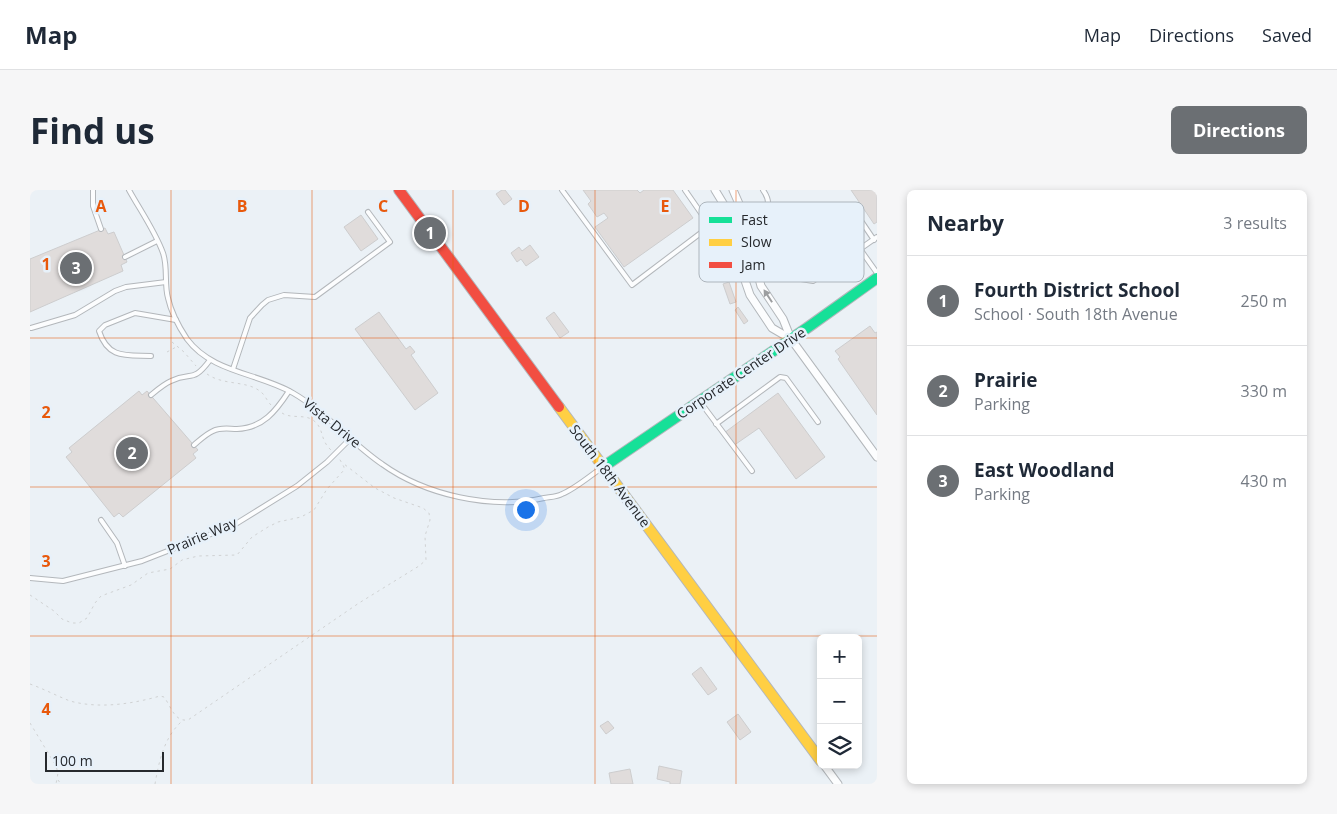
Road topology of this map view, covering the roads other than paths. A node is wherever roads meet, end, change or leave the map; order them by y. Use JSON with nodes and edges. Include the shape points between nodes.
{"nodes":[{"id":1,"x":93,"y":190,"type":"edge"},
{"id":2,"x":129,"y":190,"type":"edge"},
{"id":3,"x":399,"y":190,"type":"edge"},
{"id":4,"x":562,"y":190,"type":"edge"},
{"id":5,"x":686,"y":190,"type":"edge"},
{"id":6,"x":715,"y":190,"type":"edge"},
{"id":7,"x":733,"y":190,"type":"edge"},
{"id":8,"x":763,"y":190,"type":"edge"},
{"id":9,"x":722,"y":202,"type":"edge"},
{"id":10,"x":738,"y":202,"type":"edge"},
{"id":11,"x":768,"y":202,"type":"edge"},
{"id":12,"x":699,"y":210,"type":"edge"},
{"id":13,"x":368,"y":212,"type":"dead end"},
{"id":14,"x":864,"y":224,"type":"edge"},
{"id":15,"x":101,"y":229,"type":"dead end"},
{"id":16,"x":699,"y":234,"type":"edge"},
{"id":17,"x":875,"y":239,"type":"edge"},
{"id":18,"x":158,"y":241,"type":"junction"},
{"id":19,"x":864,"y":246,"type":"edge"},
{"id":20,"x":864,"y":255,"type":"edge"},
{"id":21,"x":125,"y":257,"type":"dead end"},
{"id":22,"x":877,"y":273,"type":"edge"},
{"id":23,"x":877,"y":278,"type":"edge"},
{"id":24,"x":166,"y":282,"type":"junction"},
{"id":25,"x":746,"y":282,"type":"edge"},
{"id":26,"x":760,"y":282,"type":"edge"},
{"id":27,"x":176,"y":320,"type":"junction"},
{"id":28,"x":30,"y":328,"type":"edge"},
{"id":29,"x":791,"y":339,"type":"junction"},
{"id":30,"x":151,"y":356,"type":"dead end"},
{"id":31,"x":210,"y":360,"type":"junction"},
{"id":32,"x":233,"y":369,"type":"junction"},
{"id":33,"x":289,"y":391,"type":"junction"},
{"id":34,"x":151,"y":395,"type":"dead end"},
{"id":35,"x":699,"y":401,"type":"junction"},
{"id":36,"x":818,"y":422,"type":"dead end"},
{"id":37,"x":716,"y":424,"type":"junction"},
{"id":38,"x":351,"y":438,"type":"junction"},
{"id":39,"x":194,"y":445,"type":"dead end"},
{"id":40,"x":877,"y":457,"type":"edge"},
{"id":41,"x":603,"y":467,"type":"junction"},
{"id":42,"x":752,"y":471,"type":"dead end"},
{"id":43,"x":101,"y":520,"type":"dead end"},
{"id":44,"x":125,"y":566,"type":"junction"},
{"id":45,"x":30,"y":578,"type":"edge"},
{"id":46,"x":817,"y":756,"type":"edge"},
{"id":47,"x":827,"y":769,"type":"edge"},
{"id":48,"x":838,"y":784,"type":"edge"}],
"edges":[{"from":1,"to":15,"type":"lane","via":[[92,206]]},
{"from":2,"to":18,"type":"lane","name":"Vista Drive"},
{"from":3,"to":41,"type":"street","name":"South 18th Avenue"},
{"from":4,"to":16,"type":"lane","via":[[632,285]]},
{"from":5,"to":12,"type":"lane"},
{"from":6,"to":9,"type":"street"},
{"from":7,"to":10,"type":"street"},
{"from":8,"to":11,"type":"lane"},
{"from":13,"to":32,"type":"lane","via":[[390,242],[314,297],[284,295],[268,300],[250,318]]},
{"from":14,"to":17,"type":"lane"},
{"from":17,"to":19,"type":"lane"},
{"from":18,"to":21,"type":"lane"},
{"from":18,"to":24,"type":"lane","name":"Vista Drive","via":[[164,255]]},
{"from":20,"to":22,"type":"lane"},
{"from":23,"to":29,"type":"street","name":"Corporate Center Drive"},
{"from":24,"to":27,"type":"lane","name":"Vista Drive"},
{"from":24,"to":28,"type":"lane","via":[[115,291],[75,315]]},
{"from":25,"to":29,"type":"street","via":[[750,295],[772,328]]},
{"from":29,"to":26,"type":"street","one_way":true,"via":[[783,319]]},
{"from":27,"to":30,"type":"lane","via":[[135,313],[105,325],[99,331],[111,351],[121,355]]},
{"from":27,"to":31,"type":"lane","name":"Vista Drive","via":[[188,340]]},
{"from":29,"to":35,"type":"street","name":"Corporate Center Drive"},
{"from":29,"to":40,"type":"street"},
{"from":31,"to":32,"type":"lane","name":"Vista Drive"},
{"from":31,"to":34,"type":"lane","via":[[195,376],[172,380]]},
{"from":32,"to":33,"type":"lane","name":"Vista Drive"},
{"from":33,"to":38,"type":"lane","name":"Vista Drive","via":[[317,408]]},
{"from":33,"to":39,"type":"lane","via":[[276,410],[262,422],[246,428],[214,430]]},
{"from":35,"to":37,"type":"lane"},
{"from":35,"to":41,"type":"street","name":"Corporate Center Drive"},
{"from":36,"to":37,"type":"lane","via":[[786,378],[780,377]]},
{"from":37,"to":42,"type":"lane"},
{"from":38,"to":41,"type":"lane","name":"Vista Drive","via":[[406,479],[435,491],[479,501],[508,503],[562,494]]},
{"from":38,"to":44,"type":"lane","name":"Prairie Way","via":[[297,486],[234,525]]},
{"from":41,"to":46,"type":"street","name":"South 18th Avenue"},
{"from":43,"to":44,"type":"lane","via":[[117,543]]},
{"from":44,"to":45,"type":"lane","name":"Prairie Way","via":[[63,581]]},
{"from":47,"to":48,"type":"street"}]}
